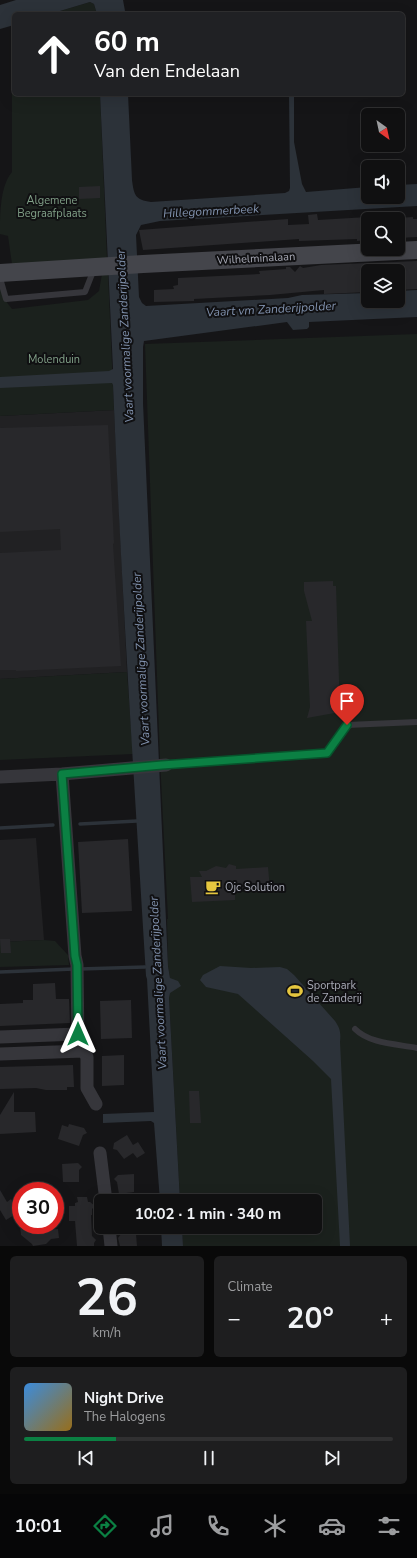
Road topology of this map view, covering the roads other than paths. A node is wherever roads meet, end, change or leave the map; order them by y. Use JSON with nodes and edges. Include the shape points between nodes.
{"nodes":[{"id":1,"x":417,"y":250,"type":"edge"},
{"id":2,"x":99,"y":266,"type":"junction"},
{"id":3,"x":0,"y":274,"type":"edge"},
{"id":4,"x":0,"y":278,"type":"edge"},
{"id":5,"x":417,"y":722,"type":"edge"},
{"id":6,"x":166,"y":765,"type":"joint"},
{"id":7,"x":62,"y":774,"type":"junction"},
{"id":8,"x":0,"y":777,"type":"edge"},
{"id":9,"x":355,"y":1029,"type":"dead end"},
{"id":10,"x":78,"y":1034,"type":"junction"},
{"id":11,"x":0,"y":1037,"type":"edge"},
{"id":12,"x":417,"y":1048,"type":"edge"},
{"id":13,"x":83,"y":1051,"type":"junction"},
{"id":14,"x":0,"y":1054,"type":"edge"},
{"id":15,"x":96,"y":1104,"type":"dead end"},
{"id":16,"x":100,"y":1153,"type":"dead end"},
{"id":17,"x":105,"y":1194,"type":"edge"},
{"id":18,"x":110,"y":1234,"type":"edge"},
{"id":19,"x":111,"y":1246,"type":"edge"}],
"edges":[{"from":1,"to":2,"type":"main road","name":"Wilhelminalaan"},
{"from":2,"to":3,"type":"main road","name":"Wilhelminalaan"},
{"from":2,"to":4,"type":"lane","via":[[86,292],[6,299]]},
{"from":5,"to":6,"type":"lane","via":[[347,725],[327,753]]},
{"from":6,"to":7,"type":"street"},
{"from":7,"to":8,"type":"street"},
{"from":7,"to":10,"type":"street","via":[[78,981]]},
{"from":9,"to":12,"type":"lane","via":[[362,1036],[372,1040]]},
{"from":10,"to":11,"type":"street"},
{"from":10,"to":13,"type":"street","via":[[78,1042]]},
{"from":13,"to":14,"type":"street"},
{"from":13,"to":15,"type":"street","via":[[87,1057],[87,1088]]},
{"from":16,"to":17,"type":"street"},
{"from":18,"to":19,"type":"street"}]}
